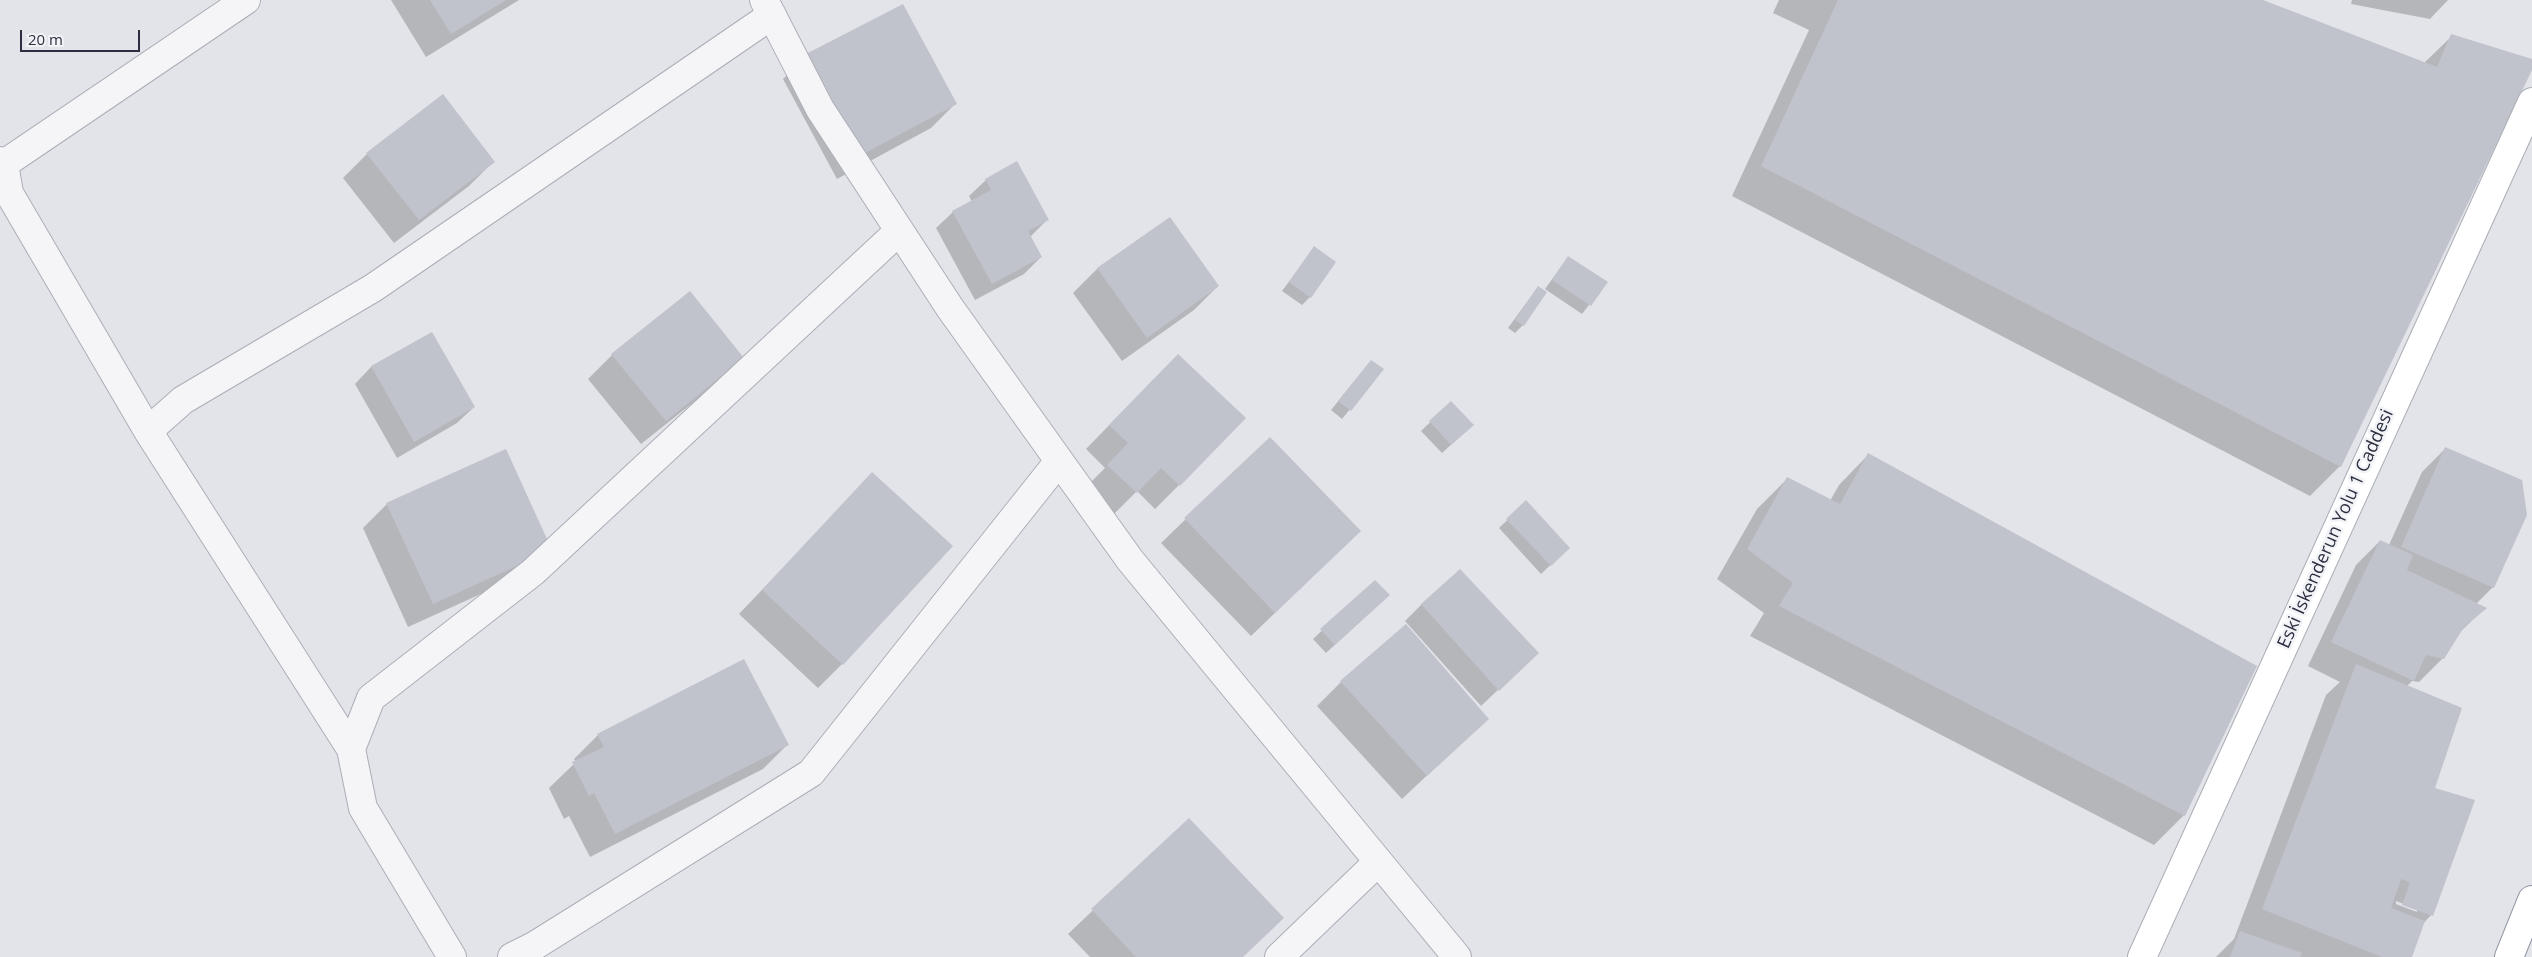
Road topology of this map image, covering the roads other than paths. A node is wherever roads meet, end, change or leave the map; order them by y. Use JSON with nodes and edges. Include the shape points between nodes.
{"nodes":[{"id":1,"x":246,"y":0,"type":"edge"},
{"id":2,"x":768,"y":8,"type":"edge"},
{"id":3,"x":2532,"y":102,"type":"edge"},
{"id":4,"x":2,"y":162,"type":"edge"},
{"id":5,"x":899,"y":230,"type":"junction"},
{"id":6,"x":148,"y":431,"type":"junction"},
{"id":7,"x":1059,"y":461,"type":"junction"},
{"id":8,"x":351,"y":748,"type":"junction"},
{"id":9,"x":1378,"y":862,"type":"junction"},
{"id":10,"x":2532,"y":900,"type":"edge"},
{"id":11,"x":452,"y":957,"type":"edge"},
{"id":12,"x":512,"y":957,"type":"edge"},
{"id":13,"x":1279,"y":957,"type":"edge"},
{"id":14,"x":1457,"y":957,"type":"edge"},
{"id":15,"x":2142,"y":957,"type":"edge"},
{"id":16,"x":2509,"y":957,"type":"edge"}],
"edges":[{"from":1,"to":4,"type":"street"},
{"from":2,"to":5,"type":"street","via":[[820,109]]},
{"from":2,"to":6,"type":"street","via":[[373,288],[183,400]]},
{"from":3,"to":15,"type":"main road","name":"Eski İskenderun Yolu 1 Caddesi"},
{"from":4,"to":6,"type":"street","via":[[9,193]]},
{"from":5,"to":7,"type":"street"},
{"from":5,"to":8,"type":"street","via":[[533,572],[371,698]]},
{"from":6,"to":8,"type":"street"},
{"from":7,"to":9,"type":"street","via":[[1130,560]]},
{"from":7,"to":12,"type":"street","via":[[811,773]]},
{"from":8,"to":11,"type":"street","via":[[363,808]]},
{"from":9,"to":13,"type":"street"},
{"from":9,"to":14,"type":"street"},
{"from":10,"to":16,"type":"main road"}]}
